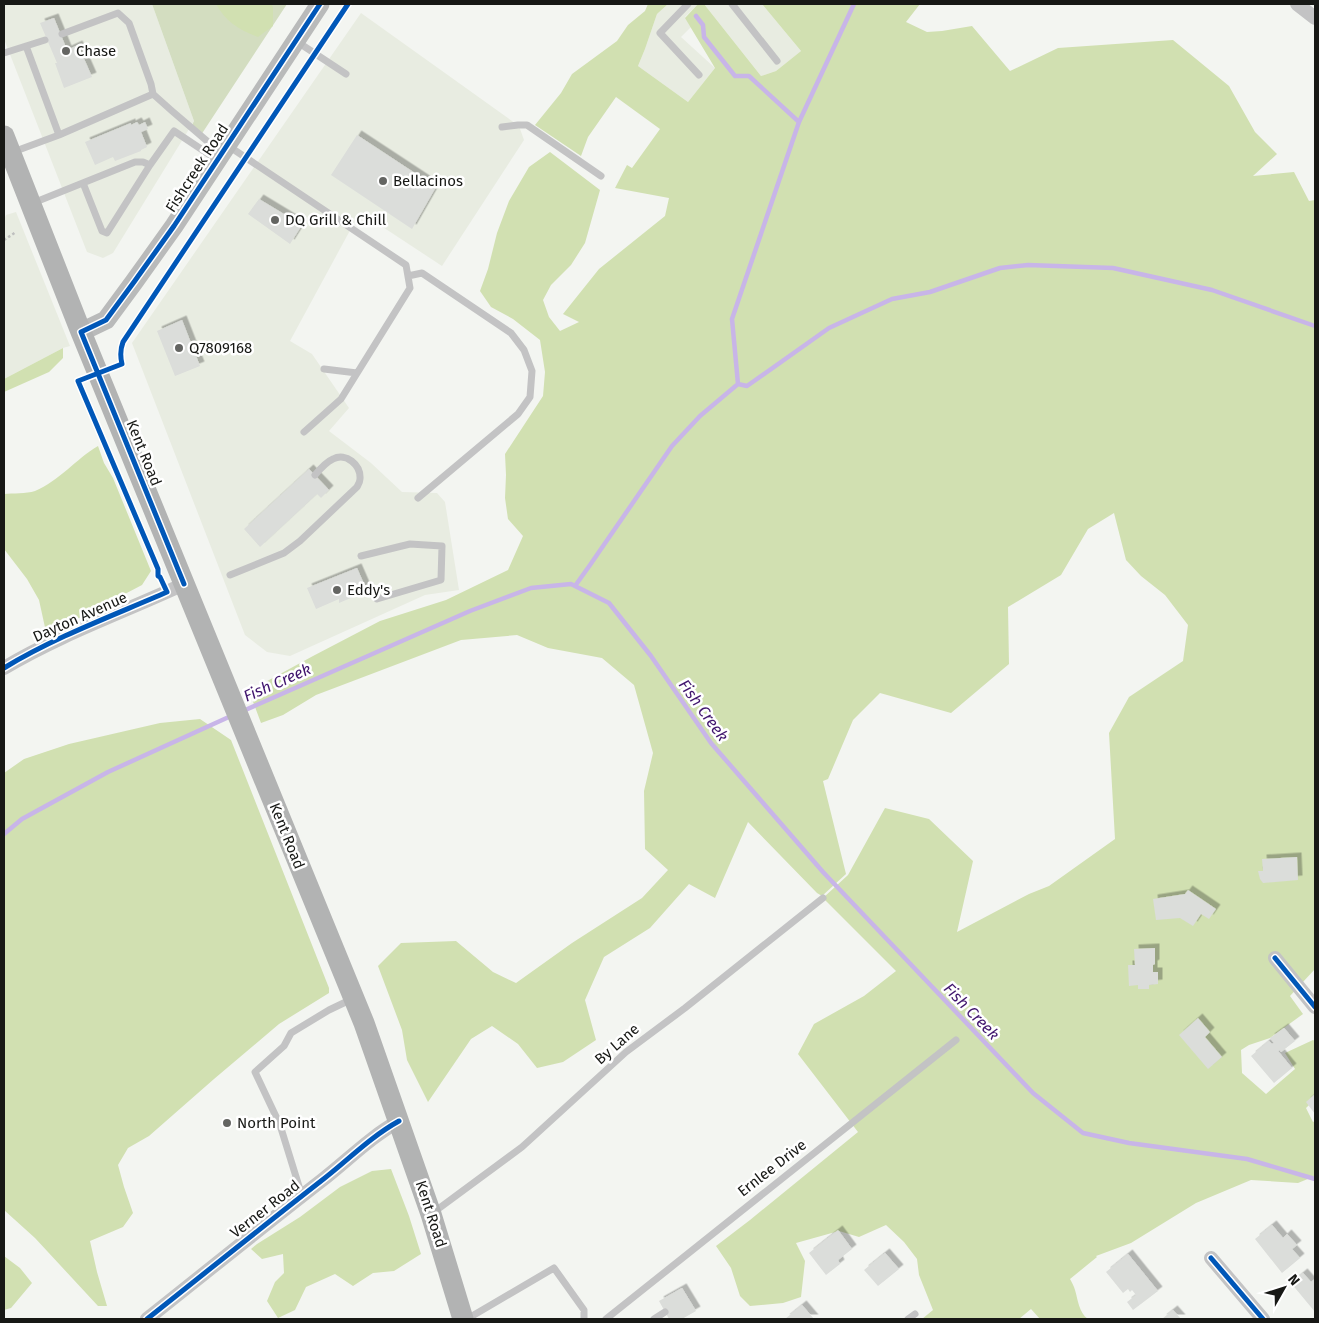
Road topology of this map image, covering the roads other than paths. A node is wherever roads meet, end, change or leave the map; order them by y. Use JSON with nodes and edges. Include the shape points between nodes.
{"nodes":[{"id":1,"x":320,"y":4,"type":"edge"},
{"id":2,"x":688,"y":4,"type":"edge"},
{"id":3,"x":732,"y":4,"type":"edge"},
{"id":4,"x":1297,"y":4,"type":"edge"},
{"id":5,"x":1315,"y":18,"type":"edge"},
{"id":6,"x":62,"y":34,"type":"dead end"},
{"id":7,"x":45,"y":40,"type":"dead end"},
{"id":8,"x":295,"y":41,"type":"junction"},
{"id":9,"x":26,"y":46,"type":"junction"},
{"id":10,"x":4,"y":53,"type":"edge"},
{"id":11,"x":777,"y":61,"type":"dead end"},
{"id":12,"x":346,"y":74,"type":"dead end"},
{"id":13,"x":699,"y":75,"type":"dead end"},
{"id":14,"x":154,"y":94,"type":"junction"},
{"id":15,"x":502,"y":127,"type":"dead end"},
{"id":16,"x":59,"y":135,"type":"junction"},
{"id":17,"x":6,"y":148,"type":"edge"},
{"id":18,"x":222,"y":153,"type":"junction"},
{"id":19,"x":150,"y":165,"type":"junction"},
{"id":20,"x":601,"y":176,"type":"dead end"},
{"id":21,"x":83,"y":183,"type":"junction"},
{"id":22,"x":31,"y":204,"type":"junction"},
{"id":23,"x":408,"y":276,"type":"junction"},
{"id":24,"x":81,"y":332,"type":"junction"},
{"id":25,"x":324,"y":369,"type":"dead end"},
{"id":26,"x":357,"y":373,"type":"junction"},
{"id":27,"x":304,"y":432,"type":"dead end"},
{"id":28,"x":315,"y":475,"type":"dead end"},
{"id":29,"x":418,"y":498,"type":"dead end"},
{"id":30,"x":361,"y":556,"type":"dead end"},
{"id":31,"x":230,"y":575,"type":"dead end"},
{"id":32,"x":184,"y":584,"type":"junction"},
{"id":33,"x":377,"y":599,"type":"dead end"},
{"id":34,"x":4,"y":668,"type":"edge"},
{"id":35,"x":823,"y":898,"type":"dead end"},
{"id":36,"x":1275,"y":958,"type":"dead end"},
{"id":37,"x":353,"y":998,"type":"junction"},
{"id":38,"x":1315,"y":1007,"type":"edge"},
{"id":39,"x":956,"y":1040,"type":"dead end"},
{"id":40,"x":399,"y":1121,"type":"junction"},
{"id":41,"x":302,"y":1196,"type":"junction"},
{"id":42,"x":431,"y":1214,"type":"junction"},
{"id":43,"x":1211,"y":1258,"type":"dead end"},
{"id":44,"x":665,"y":1312,"type":"dead end"},
{"id":45,"x":915,"y":1314,"type":"dead end"},
{"id":46,"x":147,"y":1319,"type":"edge"},
{"id":47,"x":463,"y":1319,"type":"edge"},
{"id":48,"x":467,"y":1319,"type":"edge"},
{"id":49,"x":584,"y":1319,"type":"edge"},
{"id":50,"x":606,"y":1319,"type":"edge"},
{"id":51,"x":654,"y":1319,"type":"edge"},
{"id":52,"x":908,"y":1319,"type":"edge"},
{"id":53,"x":1263,"y":1319,"type":"edge"}],
"edges":[{"from":1,"to":8,"type":"main road","name":"Fishcreek Road"},
{"from":2,"to":13,"type":"lane","via":[[660,33]]},
{"from":3,"to":11,"type":"lane"},
{"from":4,"to":5,"type":"street"},
{"from":6,"to":14,"type":"lane","via":[[118,13],[129,23]]},
{"from":7,"to":9,"type":"lane"},
{"from":8,"to":12,"type":"lane"},
{"from":8,"to":18,"type":"main road","name":"Fishcreek Road"},
{"from":9,"to":10,"type":"lane"},
{"from":9,"to":16,"type":"lane"},
{"from":14,"to":16,"type":"lane"},
{"from":14,"to":18,"type":"lane"},
{"from":15,"to":20,"type":"lane","via":[[527,125]]},
{"from":16,"to":17,"type":"lane"},
{"from":17,"to":22,"type":"main road","name":"Kent Road"},
{"from":18,"to":19,"type":"lane","via":[[174,131]]},
{"from":18,"to":23,"type":"lane","via":[[406,265]]},
{"from":18,"to":24,"type":"main road","name":"Fishcreek Road","via":[[106,320]]},
{"from":19,"to":21,"type":"lane","via":[[135,162]]},
{"from":19,"to":21,"type":"lane","via":[[107,233],[102,231]]},
{"from":21,"to":22,"type":"lane"},
{"from":22,"to":24,"type":"main road","name":"Kent Road"},
{"from":23,"to":26,"type":"lane","via":[[410,288]]},
{"from":23,"to":29,"type":"lane","via":[[422,273],[511,333],[524,350],[532,371],[530,397],[518,414]]},
{"from":24,"to":32,"type":"main road","name":"Kent Road"},
{"from":25,"to":26,"type":"lane"},
{"from":26,"to":27,"type":"lane","via":[[341,399]]},
{"from":28,"to":31,"type":"lane","via":[[330,461],[342,456],[354,463],[360,479],[357,487],[284,553]]},
{"from":30,"to":33,"type":"lane","via":[[410,544],[442,546],[441,580]]},
{"from":32,"to":34,"type":"street","name":"Dayton Avenue","via":[[59,639]]},
{"from":32,"to":37,"type":"main road","name":"Kent Road"},
{"from":35,"to":42,"type":"lane","name":"By Lane","via":[[626,1052],[522,1147]]},
{"from":36,"to":38,"type":"street"},
{"from":37,"to":40,"type":"main road","name":"Kent Road"},
{"from":37,"to":41,"type":"lane","via":[[291,1033],[284,1046],[255,1072],[280,1125]]},
{"from":39,"to":50,"type":"lane","name":"Ernlee Drive"},
{"from":40,"to":41,"type":"street","name":"Verner Road","via":[[383,1130]]},
{"from":40,"to":42,"type":"main road","name":"Kent Road"},
{"from":41,"to":46,"type":"street","name":"Verner Road"},
{"from":42,"to":47,"type":"main road","name":"Kent Road"},
{"from":43,"to":53,"type":"street"},
{"from":44,"to":51,"type":"lane"},
{"from":45,"to":52,"type":"lane"},
{"from":48,"to":49,"type":"lane","via":[[554,1268],[584,1310]]}]}
